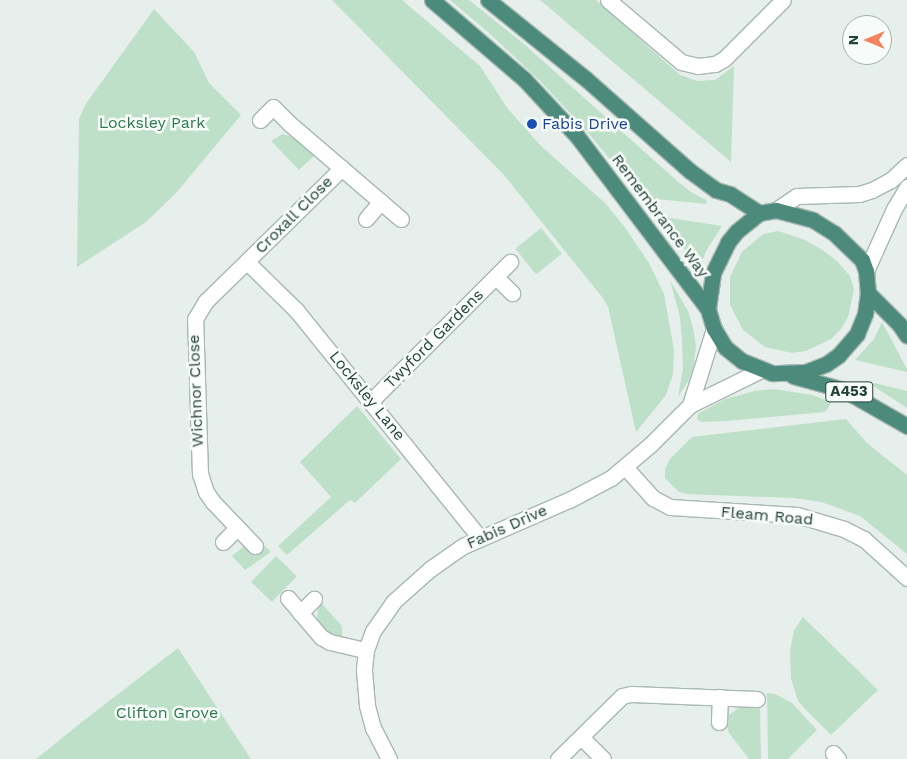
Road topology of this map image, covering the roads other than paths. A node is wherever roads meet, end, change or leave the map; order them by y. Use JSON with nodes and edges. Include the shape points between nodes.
{"nodes":[{"id":1,"x":432,"y":0,"type":"edge"},
{"id":2,"x":488,"y":0,"type":"edge"},
{"id":3,"x":608,"y":0,"type":"edge"},
{"id":4,"x":784,"y":0,"type":"edge"},
{"id":5,"x":260,"y":120,"type":"dead end"},
{"id":6,"x":907,"y":165,"type":"edge"},
{"id":7,"x":342,"y":168,"type":"junction"},
{"id":8,"x":907,"y":187,"type":"edge"},
{"id":9,"x":381,"y":201,"type":"junction"},
{"id":10,"x":776,"y":210,"type":"junction"},
{"id":11,"x":759,"y":213,"type":"junction"},
{"id":12,"x":366,"y":219,"type":"dead end"},
{"id":13,"x":401,"y":219,"type":"dead end"},
{"id":14,"x":246,"y":262,"type":"junction"},
{"id":15,"x":510,"y":262,"type":"dead end"},
{"id":16,"x":866,"y":271,"type":"junction"},
{"id":17,"x":496,"y":276,"type":"junction"},
{"id":18,"x":512,"y":293,"type":"dead end"},
{"id":19,"x":868,"y":293,"type":"junction"},
{"id":20,"x":708,"y":309,"type":"junction"},
{"id":21,"x":714,"y":329,"type":"junction"},
{"id":22,"x":907,"y":336,"type":"edge"},
{"id":23,"x":761,"y":370,"type":"junction"},
{"id":24,"x":784,"y":374,"type":"junction"},
{"id":25,"x":371,"y":400,"type":"junction"},
{"id":26,"x":690,"y":405,"type":"junction"},
{"id":27,"x":907,"y":426,"type":"edge"},
{"id":28,"x":625,"y":467,"type":"junction"},
{"id":29,"x":238,"y":528,"type":"junction"},
{"id":30,"x":480,"y":538,"type":"junction"},
{"id":31,"x":223,"y":542,"type":"dead end"},
{"id":32,"x":255,"y":546,"type":"dead end"},
{"id":33,"x":907,"y":578,"type":"edge"},
{"id":34,"x":288,"y":598,"type":"dead end"},
{"id":35,"x":314,"y":599,"type":"dead end"},
{"id":36,"x":300,"y":613,"type":"junction"},
{"id":37,"x":366,"y":650,"type":"junction"},
{"id":38,"x":720,"y":697,"type":"junction"},
{"id":39,"x":757,"y":699,"type":"dead end"},
{"id":40,"x":718,"y":722,"type":"dead end"},
{"id":41,"x":580,"y":736,"type":"junction"},
{"id":42,"x":389,"y":759,"type":"edge"},
{"id":43,"x":558,"y":759,"type":"edge"},
{"id":44,"x":603,"y":759,"type":"edge"}],
"edges":[{"from":1,"to":20,"type":"highway","name":"Remembrance Way","via":[[524,79],[577,136]]},
{"from":2,"to":11,"type":"highway","via":[[586,79],[690,171],[716,190],[730,194]]},
{"from":3,"to":4,"type":"street","via":[[681,62],[698,66],[724,59]]},
{"from":5,"to":7,"type":"street","name":"Croxall Close","via":[[273,106]]},
{"from":6,"to":10,"type":"street","via":[[891,180],[872,190],[859,194],[798,196]]},
{"from":7,"to":9,"type":"street","name":"Croxall Close"},
{"from":7,"to":14,"type":"street","name":"Croxall Close"},
{"from":8,"to":16,"type":"street"},
{"from":9,"to":12,"type":"street"},
{"from":9,"to":13,"type":"street","name":"Croxall Close"},
{"from":10,"to":11,"type":"highway"},
{"from":10,"to":16,"type":"highway","via":[[813,220],[834,233],[862,260]]},
{"from":11,"to":20,"type":"highway","via":[[737,230],[720,256],[713,273]]},
{"from":14,"to":25,"type":"street","name":"Locksley Lane","via":[[296,310]]},
{"from":14,"to":29,"type":"street","name":"Wichnor Close","via":[[200,309],[194,331],[200,474],[213,502]]},
{"from":15,"to":17,"type":"street","name":"Twyford Gardens"},
{"from":16,"to":19,"type":"highway"},
{"from":17,"to":18,"type":"street","name":"Twyford Gardens"},
{"from":17,"to":25,"type":"street","name":"Twyford Gardens"},
{"from":19,"to":22,"type":"highway"},
{"from":19,"to":24,"type":"highway","via":[[865,314],[857,334],[839,355],[805,372]]},
{"from":20,"to":21,"type":"highway"},
{"from":21,"to":23,"type":"highway","via":[[725,347],[742,361]]},
{"from":21,"to":26,"type":"street","name":"Fabis Drive"},
{"from":23,"to":24,"type":"highway"},
{"from":23,"to":26,"type":"street","name":"Fabis Drive"},
{"from":24,"to":27,"type":"highway","number":"A453","via":[[844,390]]},
{"from":25,"to":30,"type":"street","name":"Locksley Lane"},
{"from":26,"to":28,"type":"street","name":"Fabis Drive"},
{"from":28,"to":30,"type":"street","name":"Fabis Drive","via":[[593,489]]},
{"from":28,"to":33,"type":"street","name":"Fleam Road","via":[[653,498],[670,507],[797,515],[844,529],[864,539]]},
{"from":29,"to":31,"type":"street"},
{"from":29,"to":32,"type":"street","name":"Wichnor Close"},
{"from":30,"to":37,"type":"street","name":"Fabis Drive","via":[[430,569],[393,602],[373,631]]},
{"from":34,"to":36,"type":"street"},
{"from":35,"to":36,"type":"street"},
{"from":36,"to":37,"type":"street","via":[[321,637]]},
{"from":37,"to":42,"type":"street","name":"Fabis Drive","via":[[367,705],[373,728]]},
{"from":38,"to":39,"type":"street"},
{"from":38,"to":40,"type":"street"},
{"from":38,"to":41,"type":"street","via":[[622,696]]},
{"from":41,"to":43,"type":"street"},
{"from":41,"to":44,"type":"street"}]}
